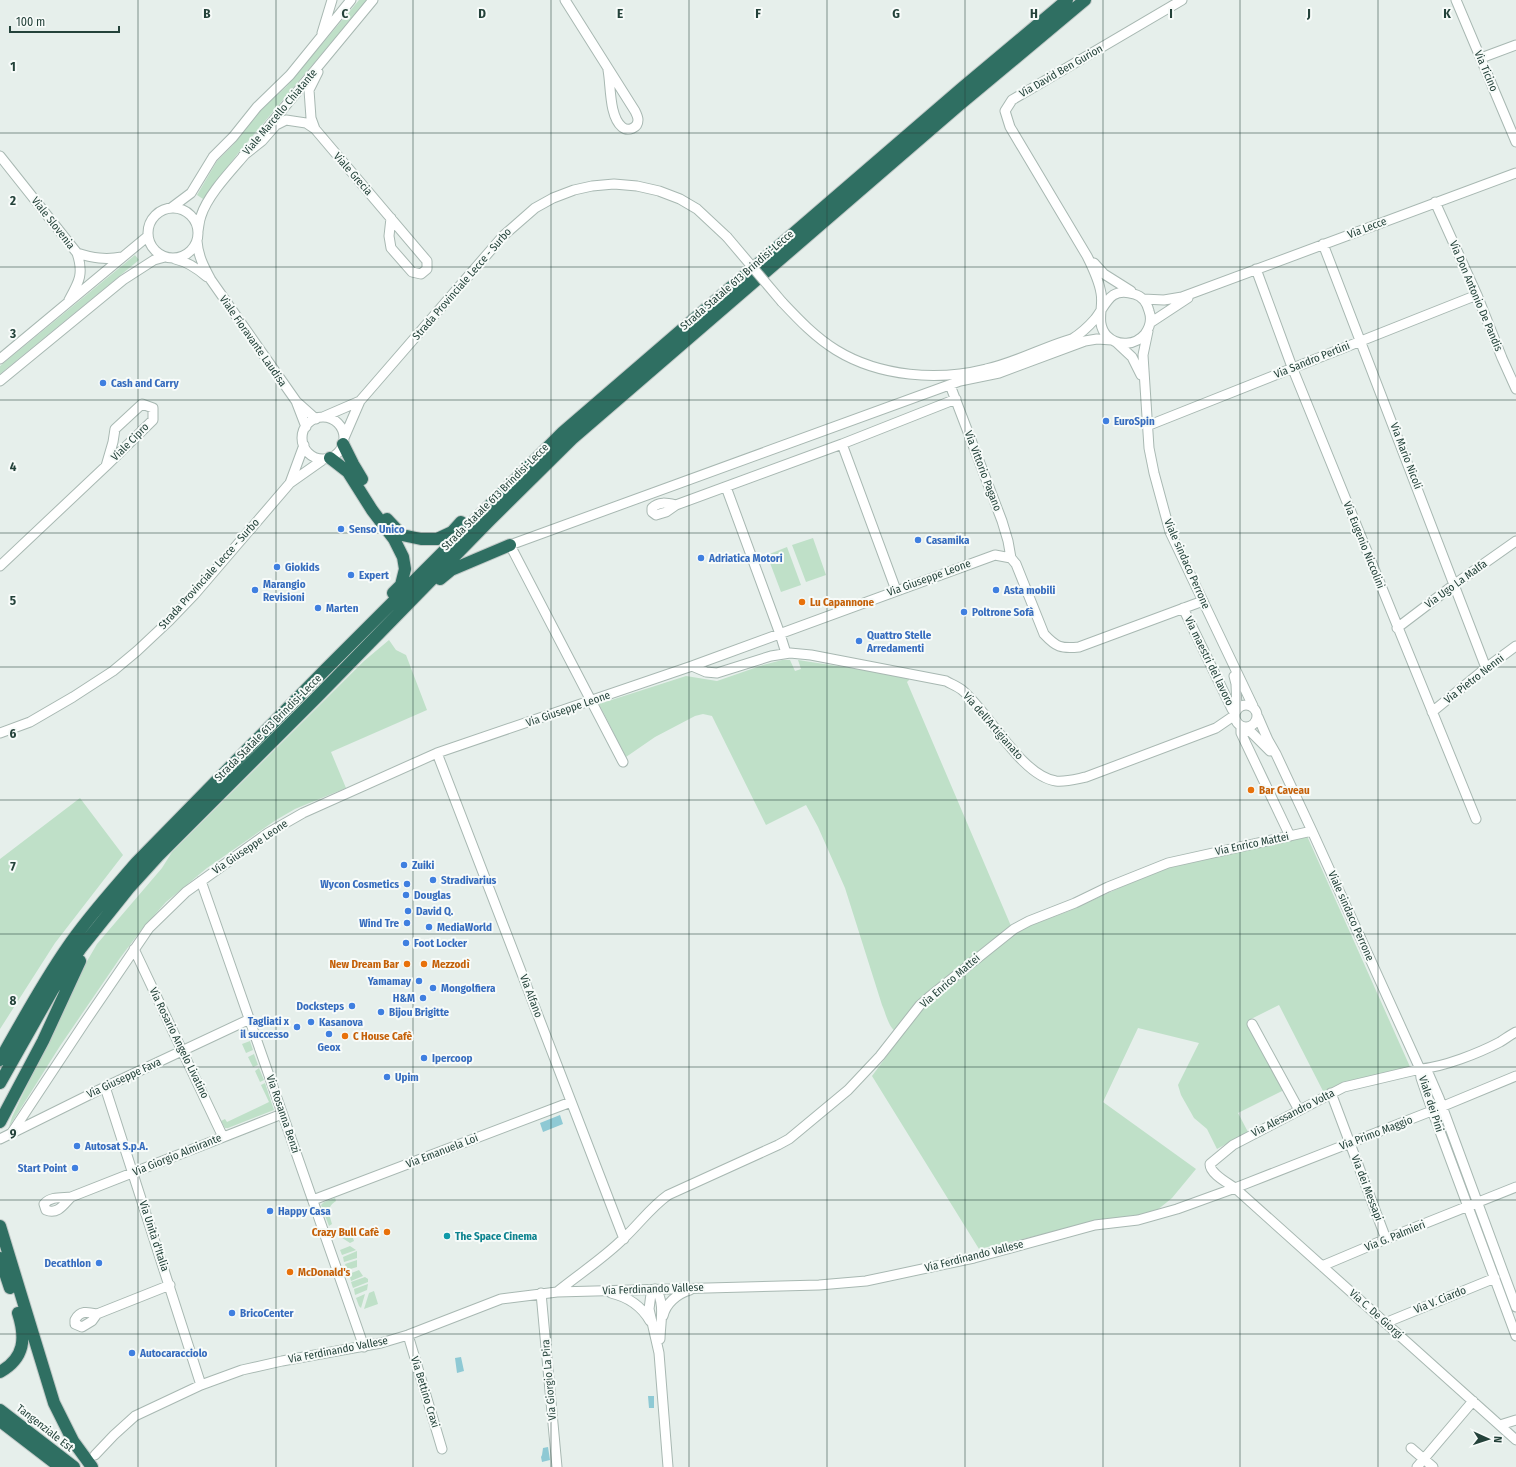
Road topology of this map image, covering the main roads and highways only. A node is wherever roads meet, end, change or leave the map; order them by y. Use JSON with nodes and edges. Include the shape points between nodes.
{"nodes":[{"id":1,"x":1067,"y":0,"type":"edge"},
{"id":2,"x":1085,"y":0,"type":"edge"},
{"id":3,"x":344,"y":441,"type":"road end"},
{"id":4,"x":327,"y":458,"type":"road end"},
{"id":5,"x":522,"y":473,"type":"junction"},
{"id":6,"x":510,"y":545,"type":"road end"},
{"id":7,"x":368,"y":644,"type":"junction"},
{"id":8,"x":324,"y":671,"type":"junction"},
{"id":9,"x":159,"y":855,"type":"junction"},
{"id":10,"x":67,"y":948,"type":"junction"},
{"id":11,"x":0,"y":1043,"type":"edge"},
{"id":12,"x":0,"y":1060,"type":"edge"},
{"id":13,"x":0,"y":1083,"type":"edge"},
{"id":14,"x":0,"y":1122,"type":"edge"},
{"id":15,"x":0,"y":1226,"type":"edge"},
{"id":16,"x":0,"y":1258,"type":"edge"},
{"id":17,"x":0,"y":1372,"type":"edge"},
{"id":18,"x":0,"y":1410,"type":"edge"},
{"id":19,"x":0,"y":1421,"type":"edge"},
{"id":20,"x":94,"y":1461,"type":"edge"},
{"id":21,"x":60,"y":1467,"type":"edge"},
{"id":22,"x":74,"y":1467,"type":"edge"}],
"edges":[{"from":1,"to":5,"type":"highway","name":"Strada Statale 613 Brindisi-Lecce","via":[[569,427]]},
{"from":2,"to":7,"type":"highway","name":"Strada Statale 613 Brindisi-Lecce","via":[[958,106],[572,439],[488,520]]},
{"from":3,"to":5,"type":"highway","via":[[353,464],[387,519],[402,535],[421,539],[437,539],[452,532],[499,486]]},
{"from":4,"to":8,"type":"highway","via":[[348,472],[394,539],[403,556],[406,569],[401,585],[337,650]]},
{"from":5,"to":8,"type":"highway","name":"Strada Statale 613 Brindisi-Lecce"},
{"from":6,"to":7,"type":"highway","via":[[451,570],[381,638]]},
{"from":7,"to":9,"type":"highway","name":"Strada Statale 613 Brindisi-Lecce"},
{"from":8,"to":10,"type":"highway","name":"Strada Statale 613 Brindisi-Lecce","via":[[136,863]]},
{"from":9,"to":13,"type":"highway","name":"Strada Statale 613 Brindisi-Lecce","via":[[120,898],[81,948],[52,991]]},
{"from":9,"to":14,"type":"highway","via":[[81,959],[43,1041]]},
{"from":10,"to":11,"type":"highway","via":[[57,957]]},
{"from":10,"to":12,"type":"highway","name":"Strada Statale 613 Brindisi-Lecce"},
{"from":15,"to":20,"type":"highway","via":[[54,1403],[74,1441]]},
{"from":16,"to":17,"type":"highway","via":[[21,1325],[22,1336],[22,1346],[17,1358]]},
{"from":18,"to":22,"type":"highway","name":"Tangenziale Est"},
{"from":19,"to":21,"type":"highway","name":"Tangenziale Est"}]}
